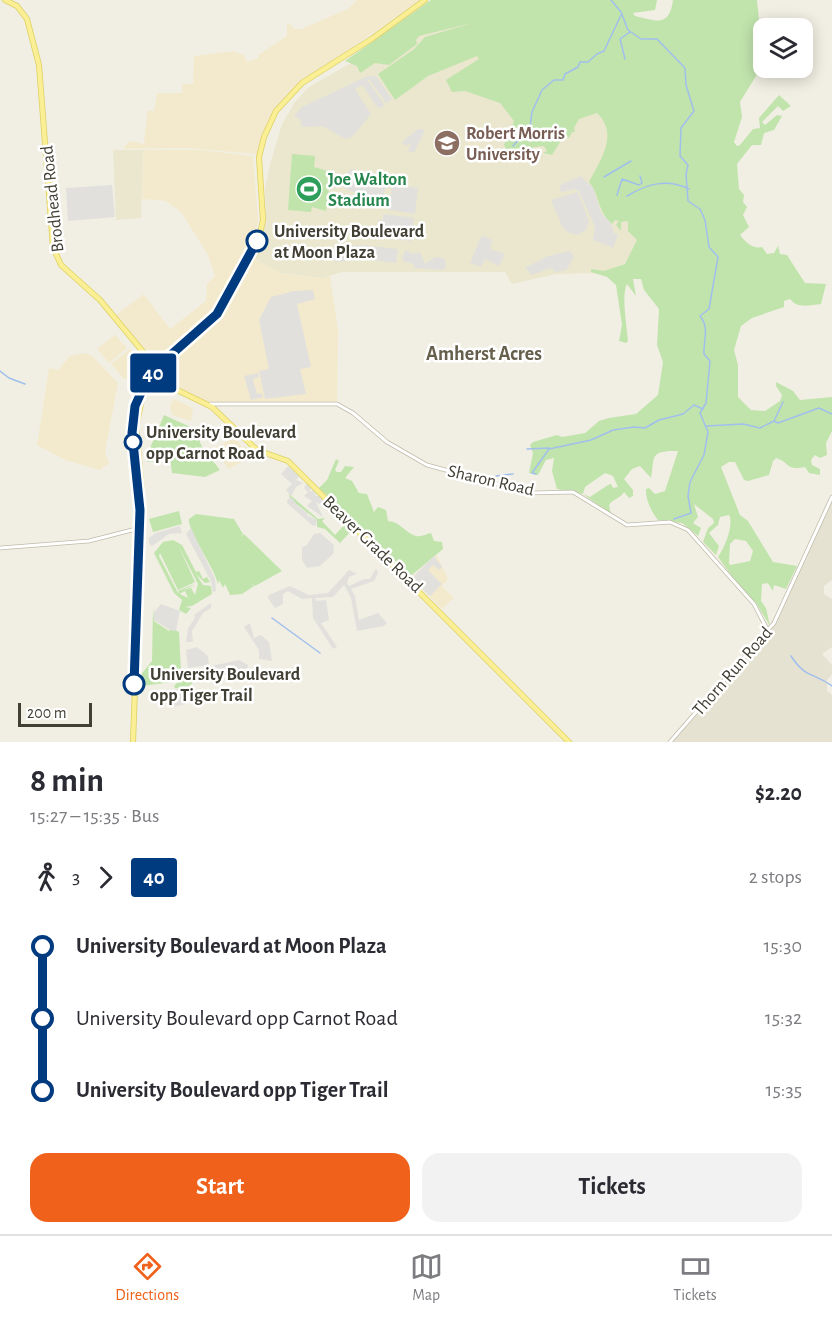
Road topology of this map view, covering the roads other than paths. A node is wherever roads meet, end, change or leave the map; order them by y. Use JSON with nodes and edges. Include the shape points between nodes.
{"nodes":[{"id":1,"x":5,"y":0,"type":"edge"},
{"id":2,"x":420,"y":0,"type":"edge"},
{"id":3,"x":425,"y":0,"type":"edge"},
{"id":4,"x":158,"y":370,"type":"junction"},
{"id":5,"x":153,"y":379,"type":"junction"},
{"id":6,"x":168,"y":382,"type":"junction"},
{"id":7,"x":208,"y":404,"type":"junction"},
{"id":8,"x":832,"y":497,"type":"edge"},
{"id":9,"x":140,"y":498,"type":"junction"},
{"id":10,"x":140,"y":528,"type":"junction"},
{"id":11,"x":0,"y":548,"type":"edge"},
{"id":12,"x":768,"y":632,"type":"junction"},
{"id":13,"x":132,"y":742,"type":"edge"},
{"id":14,"x":569,"y":742,"type":"edge"},
{"id":15,"x":670,"y":742,"type":"edge"}],
"edges":[{"from":1,"to":4,"type":"main road","name":"Brodhead Road","via":[[17,6],[27,19],[39,64],[56,256],[65,270],[100,300]]},
{"from":2,"to":4,"type":"main road","via":[[305,78],[278,104],[265,126],[257,154],[260,220],[253,251],[214,317]]},
{"from":3,"to":4,"type":"main road","via":[[302,83],[276,111],[259,157],[263,220],[256,252],[218,316]]},
{"from":4,"to":5,"type":"main road"},
{"from":4,"to":6,"type":"main road","name":"Beaver Grade Road"},
{"from":4,"to":9,"type":"main road","via":[[142,389],[132,422]]},
{"from":5,"to":6,"type":"main road"},
{"from":5,"to":9,"type":"main road","via":[[136,422]]},
{"from":6,"to":7,"type":"main road","name":"Beaver Grade Road","via":[[181,393]]},
{"from":7,"to":12,"type":"street","name":"Sharon Road","via":[[337,404],[387,442],[427,465],[531,493],[573,492],[627,525],[678,523],[754,604]]},
{"from":7,"to":14,"type":"main road","name":"Beaver Grade Road","via":[[257,450],[288,461]]},
{"from":8,"to":12,"type":"street","name":"Thorn Run Road"},
{"from":9,"to":10,"type":"main road"},
{"from":10,"to":11,"type":"street","via":[[97,540]]},
{"from":10,"to":13,"type":"main road"},
{"from":12,"to":15,"type":"street","name":"Thorn Run Road"}]}
